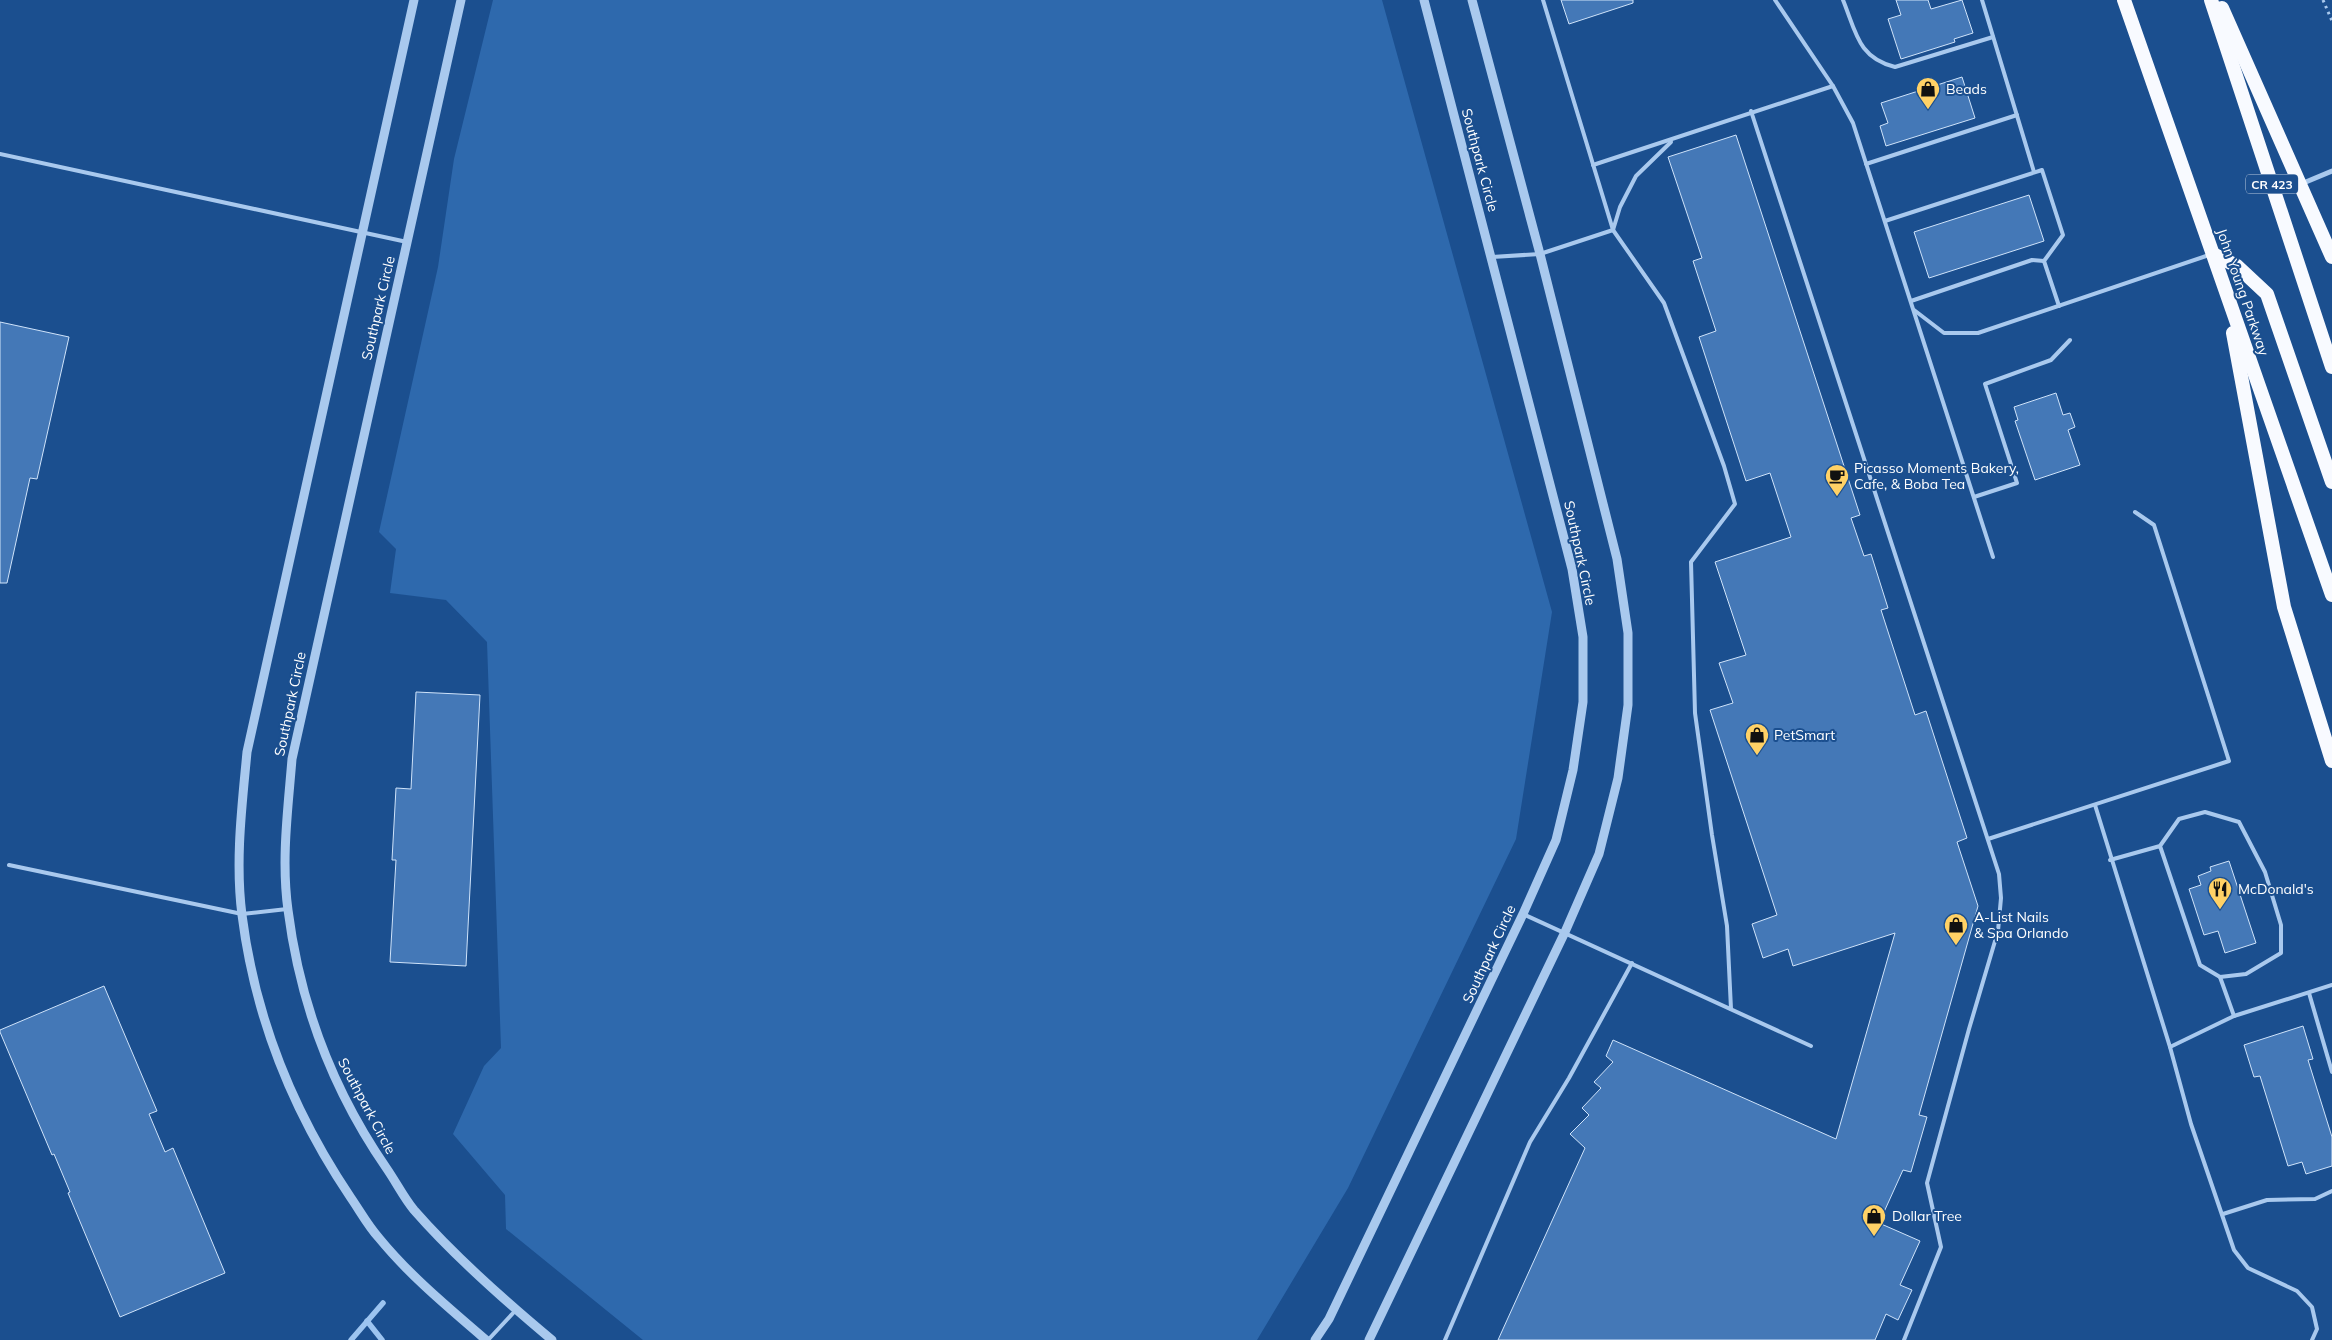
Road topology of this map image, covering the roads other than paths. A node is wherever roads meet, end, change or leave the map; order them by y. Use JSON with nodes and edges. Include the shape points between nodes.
{"nodes":[{"id":1,"x":414,"y":0,"type":"edge"},
{"id":2,"x":461,"y":0,"type":"edge"},
{"id":3,"x":1424,"y":0,"type":"edge"},
{"id":4,"x":1472,"y":0,"type":"edge"},
{"id":5,"x":1543,"y":0,"type":"edge"},
{"id":6,"x":1775,"y":0,"type":"edge"},
{"id":7,"x":1843,"y":0,"type":"edge"},
{"id":8,"x":1982,"y":0,"type":"edge"},
{"id":9,"x":2124,"y":0,"type":"edge"},
{"id":10,"x":2212,"y":0,"type":"edge"},
{"id":11,"x":2218,"y":0,"type":"edge"},
{"id":12,"x":1993,"y":37,"type":"junction"},
{"id":13,"x":1833,"y":86,"type":"junction"},
{"id":14,"x":1751,"y":111,"type":"junction"},
{"id":15,"x":2017,"y":115,"type":"junction"},
{"id":16,"x":1673,"y":140,"type":"junction"},
{"id":17,"x":0,"y":154,"type":"edge"},
{"id":18,"x":1866,"y":164,"type":"junction"},
{"id":19,"x":1593,"y":165,"type":"junction"},
{"id":20,"x":2332,"y":171,"type":"edge"},
{"id":21,"x":2034,"y":172,"type":"junction"},
{"id":22,"x":2301,"y":184,"type":"junction"},
{"id":23,"x":1884,"y":221,"type":"junction"},
{"id":24,"x":1613,"y":230,"type":"junction"},
{"id":25,"x":363,"y":232,"type":"junction"},
{"id":26,"x":407,"y":242,"type":"junction"},
{"id":27,"x":1540,"y":254,"type":"junction"},
{"id":28,"x":2213,"y":254,"type":"junction"},
{"id":29,"x":1492,"y":257,"type":"junction"},
{"id":30,"x":2332,"y":257,"type":"edge"},
{"id":31,"x":2044,"y":261,"type":"junction"},
{"id":32,"x":2224,"y":288,"type":"junction"},
{"id":33,"x":1910,"y":301,"type":"junction"},
{"id":34,"x":2059,"y":306,"type":"junction"},
{"id":35,"x":1913,"y":310,"type":"junction"},
{"id":36,"x":2070,"y":340,"type":"dead end"},
{"id":37,"x":2332,"y":367,"type":"edge"},
{"id":38,"x":2332,"y":482,"type":"edge"},
{"id":39,"x":1974,"y":497,"type":"junction"},
{"id":40,"x":2135,"y":512,"type":"dead end"},
{"id":41,"x":1994,"y":557,"type":"dead end"},
{"id":42,"x":2332,"y":595,"type":"edge"},
{"id":43,"x":2332,"y":761,"type":"edge"},
{"id":44,"x":2095,"y":805,"type":"junction"},
{"id":45,"x":1988,"y":839,"type":"junction"},
{"id":46,"x":2160,"y":846,"type":"junction"},
{"id":47,"x":2110,"y":860,"type":"junction"},
{"id":48,"x":9,"y":865,"type":"dead end"},
{"id":49,"x":288,"y":909,"type":"junction"},
{"id":50,"x":242,"y":914,"type":"junction"},
{"id":51,"x":1523,"y":914,"type":"junction"},
{"id":52,"x":1565,"y":932,"type":"junction"},
{"id":53,"x":1632,"y":963,"type":"junction"},
{"id":54,"x":2220,"y":977,"type":"junction"},
{"id":55,"x":2332,"y":985,"type":"edge"},
{"id":56,"x":2309,"y":992,"type":"junction"},
{"id":57,"x":1732,"y":1009,"type":"junction"},
{"id":58,"x":2234,"y":1016,"type":"junction"},
{"id":59,"x":1811,"y":1046,"type":"dead end"},
{"id":60,"x":2170,"y":1047,"type":"junction"},
{"id":61,"x":2332,"y":1072,"type":"edge"},
{"id":62,"x":2332,"y":1192,"type":"edge"},
{"id":63,"x":2223,"y":1214,"type":"junction"},
{"id":64,"x":516,"y":1310,"type":"junction"},
{"id":65,"x":487,"y":1340,"type":"edge"},
{"id":66,"x":552,"y":1340,"type":"edge"},
{"id":67,"x":1315,"y":1340,"type":"edge"},
{"id":68,"x":1369,"y":1340,"type":"edge"},
{"id":69,"x":1445,"y":1340,"type":"edge"},
{"id":70,"x":1904,"y":1340,"type":"edge"},
{"id":71,"x":2312,"y":1340,"type":"edge"}],
"edges":[{"from":1,"to":25,"type":"street"},
{"from":2,"to":26,"type":"street","name":"Southpark Circle"},
{"from":3,"to":29,"type":"street","name":"Southpark Circle"},
{"from":4,"to":27,"type":"street"},
{"from":5,"to":19,"type":"lane"},
{"from":6,"to":13,"type":"lane"},
{"from":7,"to":12,"type":"lane","via":[[1862,48],[1882,64],[1895,67]]},
{"from":8,"to":12,"type":"lane"},
{"from":9,"to":28,"type":"highway","name":"John Young Parkway"},
{"from":10,"to":37,"type":"highway","number":"CR 423"},
{"from":11,"to":22,"type":"highway"},
{"from":12,"to":15,"type":"lane"},
{"from":13,"to":14,"type":"lane"},
{"from":13,"to":18,"type":"lane","via":[[1853,123]]},
{"from":14,"to":16,"type":"lane"},
{"from":14,"to":45,"type":"lane"},
{"from":15,"to":18,"type":"lane"},
{"from":15,"to":21,"type":"lane"},
{"from":16,"to":19,"type":"lane"},
{"from":16,"to":24,"type":"lane","via":[[1636,176],[1620,207]]},
{"from":17,"to":25,"type":"lane"},
{"from":18,"to":23,"type":"lane"},
{"from":19,"to":24,"type":"lane"},
{"from":20,"to":22,"type":"street"},
{"from":21,"to":23,"type":"lane"},
{"from":21,"to":31,"type":"lane","via":[[2042,170],[2063,235]]},
{"from":22,"to":30,"type":"highway"},
{"from":23,"to":33,"type":"lane"},
{"from":24,"to":27,"type":"lane"},
{"from":24,"to":57,"type":"lane","via":[[1664,302],[1735,504],[1692,562],[1695,713],[1727,926]]},
{"from":25,"to":26,"type":"lane"},
{"from":25,"to":50,"type":"street","via":[[246,752],[240,842]]},
{"from":26,"to":49,"type":"street","name":"Southpark Circle","via":[[292,759],[285,843]]},
{"from":27,"to":29,"type":"lane"},
{"from":27,"to":52,"type":"street","via":[[1617,559],[1628,633],[1628,705],[1618,778],[1599,854]]},
{"from":28,"to":32,"type":"highway","name":"John Young Parkway"},
{"from":28,"to":34,"type":"lane"},
{"from":28,"to":38,"type":"highway","via":[[2237,266],[2267,294]]},
{"from":29,"to":51,"type":"street","name":"Southpark Circle","via":[[1572,569],[1583,637],[1583,702],[1574,770],[1556,840]]},
{"from":31,"to":33,"type":"lane","via":[[2032,260]]},
{"from":31,"to":34,"type":"lane"},
{"from":32,"to":42,"type":"highway","name":"John Young Parkway"},
{"from":32,"to":43,"type":"highway","via":[[2284,607]]},
{"from":33,"to":35,"type":"lane"},
{"from":34,"to":35,"type":"lane","via":[[1978,332],[1944,333]]},
{"from":35,"to":39,"type":"lane"},
{"from":36,"to":39,"type":"lane","via":[[2051,360],[1985,384],[2017,483]]},
{"from":39,"to":41,"type":"lane"},
{"from":40,"to":44,"type":"lane","via":[[2154,525],[2229,761]]},
{"from":44,"to":45,"type":"lane"},
{"from":44,"to":47,"type":"lane"},
{"from":45,"to":70,"type":"lane","via":[[1999,874],[1998,931],[1927,1183],[1941,1247]]},
{"from":46,"to":47,"type":"lane"},
{"from":46,"to":54,"type":"lane","via":[[2200,965]]},
{"from":46,"to":54,"type":"lane","via":[[2179,819],[2205,812],[2216,814],[2239,822],[2265,872],[2281,925],[2281,953],[2246,974]]},
{"from":47,"to":60,"type":"lane"},
{"from":48,"to":50,"type":"lane"},
{"from":49,"to":50,"type":"lane"},
{"from":49,"to":64,"type":"street","name":"Southpark Circle","via":[[299,974],[316,1035],[338,1087],[373,1149],[414,1209]]},
{"from":50,"to":65,"type":"street","via":[[255,984],[273,1050],[297,1107],[334,1172],[378,1238],[432,1292]]},
{"from":51,"to":52,"type":"lane"},
{"from":51,"to":67,"type":"street","name":"Southpark Circle","via":[[1329,1319]]},
{"from":52,"to":53,"type":"lane"},
{"from":52,"to":68,"type":"street"},
{"from":53,"to":57,"type":"lane"},
{"from":53,"to":69,"type":"lane","via":[[1530,1142]]},
{"from":54,"to":58,"type":"lane"},
{"from":55,"to":56,"type":"lane"},
{"from":56,"to":58,"type":"lane"},
{"from":56,"to":61,"type":"lane"},
{"from":57,"to":59,"type":"lane"},
{"from":58,"to":60,"type":"lane"},
{"from":60,"to":63,"type":"lane","via":[[2191,1124]]},
{"from":62,"to":63,"type":"lane","via":[[2315,1199],[2267,1200]]},
{"from":63,"to":71,"type":"lane","via":[[2234,1250],[2248,1268],[2297,1291],[2312,1307],[2317,1329]]},
{"from":64,"to":65,"type":"lane"},
{"from":64,"to":66,"type":"street","name":"Southpark Circle"}]}
